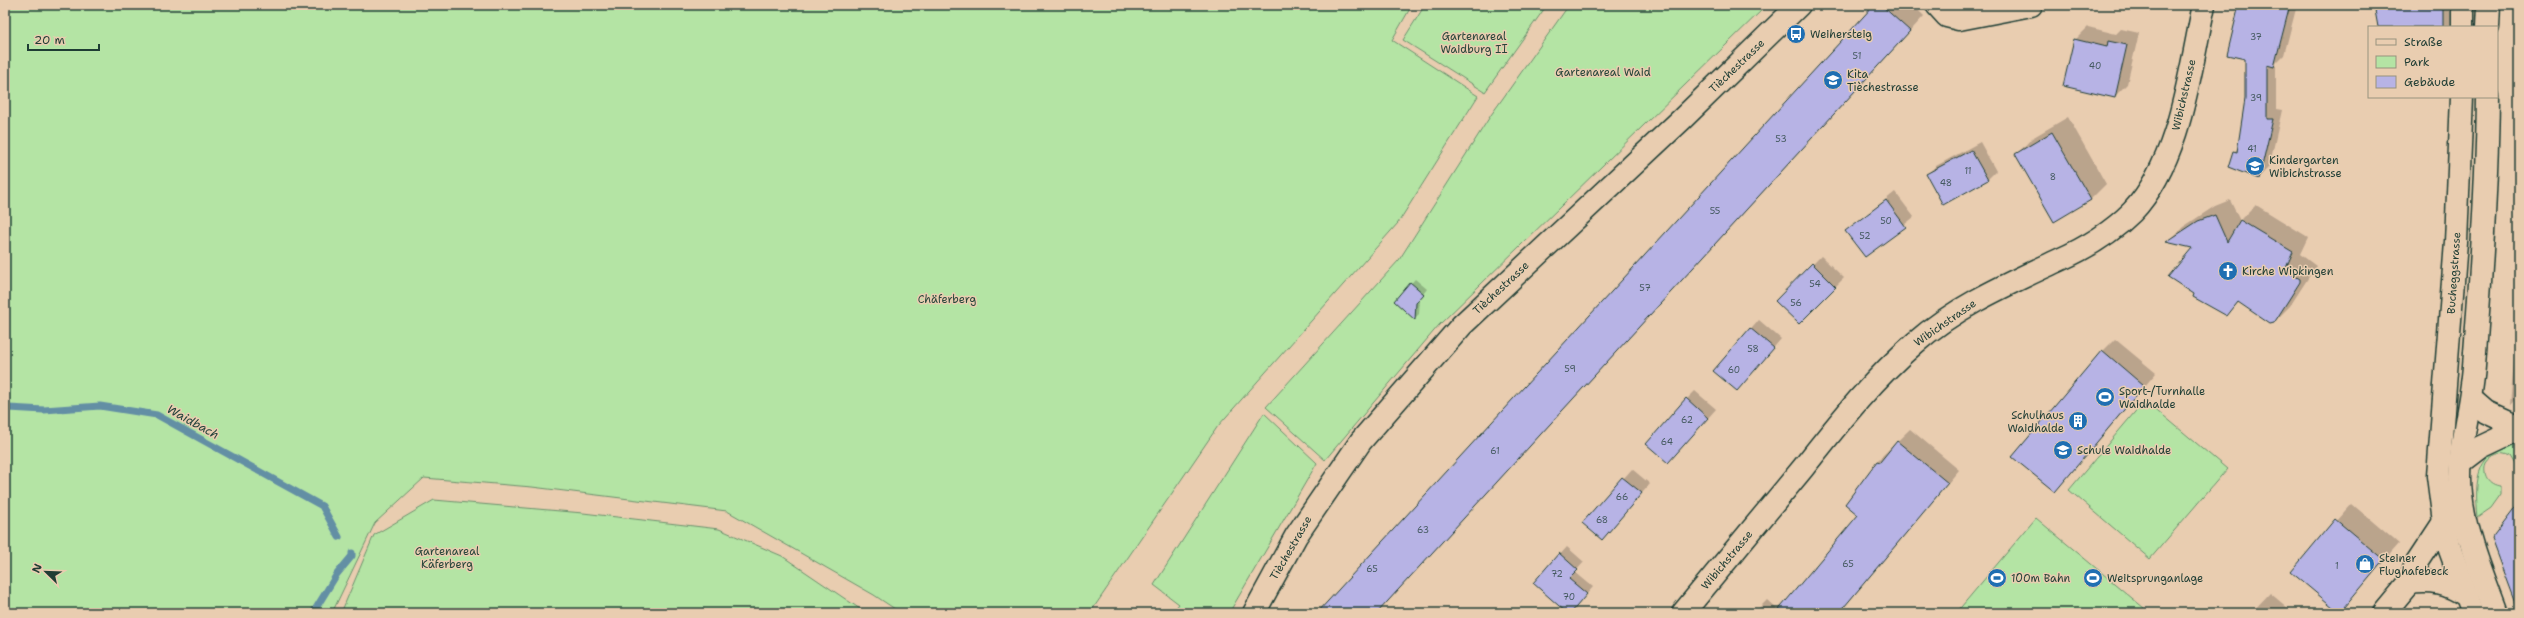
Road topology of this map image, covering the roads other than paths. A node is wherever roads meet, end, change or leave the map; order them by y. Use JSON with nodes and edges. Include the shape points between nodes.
{"nodes":[{"id":1,"x":1798,"y":5,"type":"edge"},
{"id":2,"x":2031,"y":5,"type":"edge"},
{"id":3,"x":2204,"y":5,"type":"edge"},
{"id":4,"x":2462,"y":5,"type":"edge"},
{"id":5,"x":2489,"y":5,"type":"edge"},
{"id":6,"x":1944,"y":11,"type":"edge"},
{"id":7,"x":2463,"y":26,"type":"edge"},
{"id":8,"x":2488,"y":26,"type":"edge"},
{"id":9,"x":2462,"y":98,"type":"edge"},
{"id":10,"x":2488,"y":98,"type":"edge"},
{"id":11,"x":2471,"y":399,"type":"junction"},
{"id":12,"x":2519,"y":428,"type":"edge"},
{"id":13,"x":2460,"y":464,"type":"junction"},
{"id":14,"x":2444,"y":522,"type":"junction"},
{"id":15,"x":2409,"y":584,"type":"junction"},
{"id":16,"x":2470,"y":605,"type":"edge"},
{"id":17,"x":1254,"y":613,"type":"edge"},
{"id":18,"x":1683,"y":613,"type":"edge"},
{"id":19,"x":2384,"y":613,"type":"edge"},
{"id":20,"x":2496,"y":613,"type":"edge"}],
"edges":[{"from":1,"to":17,"type":"street","name":"Tièchestrasse","via":[[1712,90],[1462,325],[1361,441],[1296,536]]},
{"from":2,"to":6,"type":"street","via":[[1959,19]]},
{"from":3,"to":18,"type":"street","name":"Wibichstrasse","via":[[2175,134],[2150,189],[2133,212],[2099,239],[2015,279],[1962,308],[1916,342],[1870,386]]},
{"from":4,"to":7,"type":"street"},
{"from":5,"to":8,"type":"street"},
{"from":9,"to":14,"type":"street","name":"Bucheggstrasse","via":[[2456,242],[2439,449],[2438,476]]},
{"from":10,"to":11,"type":"street","via":[[2487,182]]},
{"from":11,"to":12,"type":"street","via":[[2486,412]]},
{"from":11,"to":13,"type":"street"},
{"from":12,"to":13,"type":"street","via":[[2481,447]]},
{"from":13,"to":20,"type":"street","via":[[2461,497],[2470,541]]},
{"from":14,"to":15,"type":"street","via":[[2415,566]]},
{"from":14,"to":16,"type":"street","name":"Bucheggstrasse","via":[[2450,550]]},
{"from":15,"to":16,"type":"street","via":[[2438,582],[2449,585]]},
{"from":15,"to":19,"type":"street"}]}
